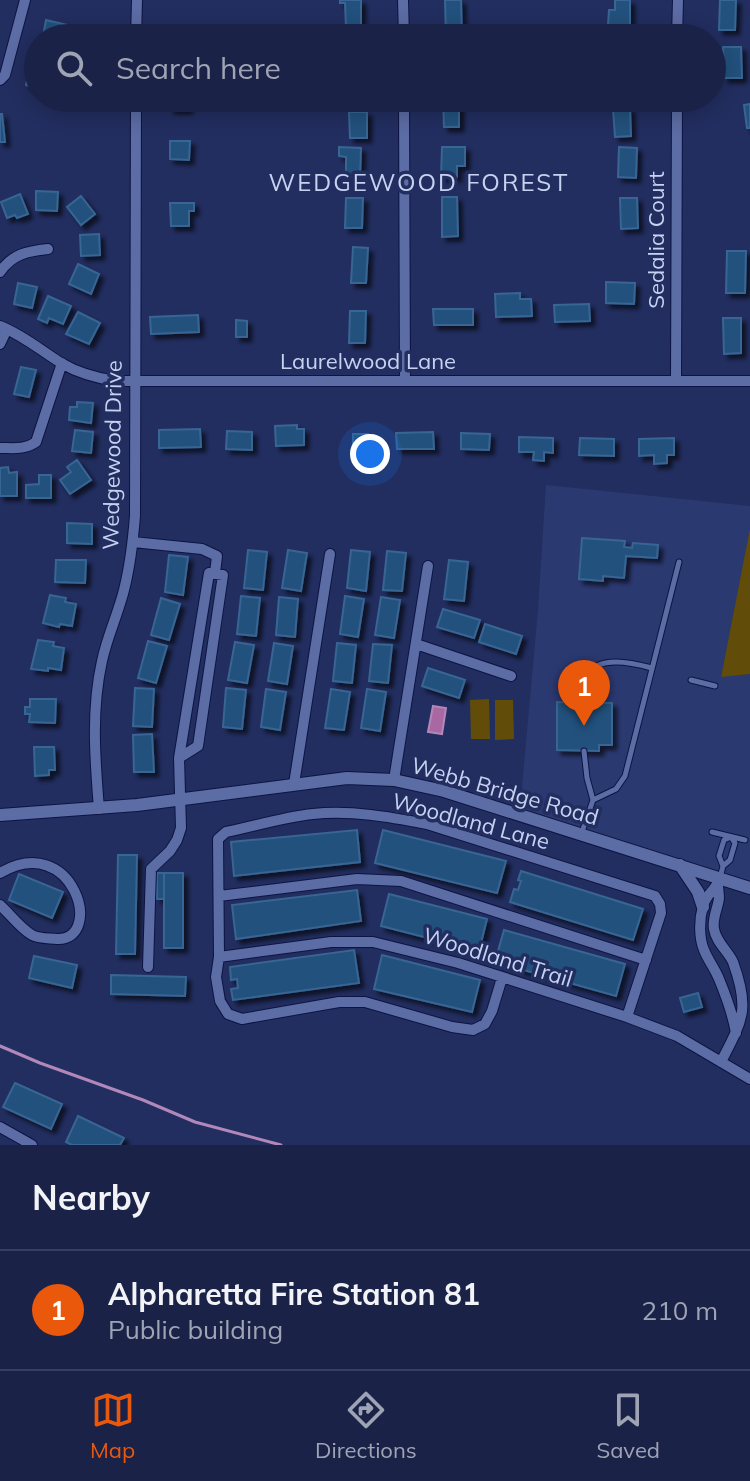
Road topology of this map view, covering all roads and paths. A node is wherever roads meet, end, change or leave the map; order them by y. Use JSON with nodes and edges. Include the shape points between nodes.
{"nodes":[{"id":1,"x":25,"y":0,"type":"edge"},
{"id":2,"x":137,"y":0,"type":"edge"},
{"id":3,"x":403,"y":0,"type":"edge"},
{"id":4,"x":678,"y":0,"type":"edge"},
{"id":5,"x":136,"y":24,"type":"edge"},
{"id":6,"x":404,"y":24,"type":"edge"},
{"id":7,"x":677,"y":24,"type":"edge"},
{"id":8,"x":0,"y":80,"type":"edge"},
{"id":9,"x":136,"y":112,"type":"edge"},
{"id":10,"x":404,"y":112,"type":"edge"},
{"id":11,"x":677,"y":112,"type":"edge"},
{"id":12,"x":48,"y":249,"type":"dead end"},
{"id":13,"x":0,"y":272,"type":"edge"},
{"id":14,"x":4,"y":327,"type":"edge"},
{"id":15,"x":0,"y":344,"type":"edge"},
{"id":16,"x":62,"y":363,"type":"junction"},
{"id":17,"x":135,"y":380,"type":"junction"},
{"id":18,"x":405,"y":381,"type":"junction"},
{"id":19,"x":676,"y":381,"type":"junction"},
{"id":20,"x":750,"y":381,"type":"edge"},
{"id":21,"x":0,"y":448,"type":"edge"},
{"id":22,"x":133,"y":542,"type":"junction"},
{"id":23,"x":330,"y":554,"type":"dead end"},
{"id":24,"x":679,"y":562,"type":"dead end"},
{"id":25,"x":428,"y":566,"type":"dead end"},
{"id":26,"x":215,"y":573,"type":"junction"},
{"id":27,"x":416,"y":644,"type":"junction"},
{"id":28,"x":652,"y":668,"type":"junction"},
{"id":29,"x":511,"y":676,"type":"dead end"},
{"id":30,"x":691,"y":680,"type":"dead end"},
{"id":31,"x":715,"y":686,"type":"dead end"},
{"id":32,"x":583,"y":703,"type":"dead end"},
{"id":33,"x":584,"y":751,"type":"dead end"},
{"id":34,"x":179,"y":758,"type":"junction"},
{"id":35,"x":394,"y":780,"type":"junction"},
{"id":36,"x":294,"y":784,"type":"junction"},
{"id":37,"x":593,"y":800,"type":"junction"},
{"id":38,"x":180,"y":801,"type":"junction"},
{"id":39,"x":99,"y":809,"type":"junction"},
{"id":40,"x":0,"y":815,"type":"edge"},
{"id":41,"x":712,"y":832,"type":"dead end"},
{"id":42,"x":582,"y":833,"type":"junction"},
{"id":43,"x":731,"y":837,"type":"junction"},
{"id":44,"x":745,"y":840,"type":"dead end"},
{"id":45,"x":680,"y":865,"type":"junction"},
{"id":46,"x":0,"y":873,"type":"edge"},
{"id":47,"x":720,"y":876,"type":"junction"},
{"id":48,"x":750,"y":888,"type":"edge"},
{"id":49,"x":219,"y":896,"type":"junction"},
{"id":50,"x":0,"y":905,"type":"edge"},
{"id":51,"x":703,"y":907,"type":"junction"},
{"id":52,"x":219,"y":957,"type":"junction"},
{"id":53,"x":646,"y":960,"type":"junction"},
{"id":54,"x":148,"y":967,"type":"dead end"},
{"id":55,"x":736,"y":971,"type":"junction"},
{"id":56,"x":502,"y":978,"type":"junction"},
{"id":57,"x":719,"y":979,"type":"junction"},
{"id":58,"x":627,"y":1017,"type":"junction"},
{"id":59,"x":736,"y":1033,"type":"junction"},
{"id":60,"x":721,"y":1062,"type":"junction"},
{"id":61,"x":750,"y":1079,"type":"edge"},
{"id":62,"x":0,"y":1127,"type":"edge"},
{"id":63,"x":32,"y":1145,"type":"edge"}],
"edges":[{"from":1,"to":8,"type":"street"},
{"from":2,"to":5,"type":"street"},
{"from":3,"to":6,"type":"street"},
{"from":4,"to":7,"type":"street"},
{"from":9,"to":17,"type":"street","name":"Wedgewood Drive"},
{"from":10,"to":18,"type":"street"},
{"from":11,"to":19,"type":"street","name":"Sedalia Court"},
{"from":12,"to":13,"type":"street","via":[[22,253]]},
{"from":14,"to":15,"type":"street"},
{"from":14,"to":16,"type":"street","name":"Laurelwood Lane"},
{"from":16,"to":17,"type":"street","name":"Laurelwood Lane","via":[[97,378]]},
{"from":16,"to":21,"type":"street","via":[[40,445]]},
{"from":17,"to":18,"type":"street","name":"Laurelwood Lane"},
{"from":17,"to":22,"type":"street","name":"Wedgewood Drive"},
{"from":18,"to":19,"type":"street","name":"Laurelwood Lane"},
{"from":19,"to":20,"type":"street","name":"Laurelwood Lane"},
{"from":22,"to":26,"type":"street","via":[[202,549],[217,556]]},
{"from":22,"to":39,"type":"street","name":"Wedgewood Drive","via":[[95,705]]},
{"from":23,"to":36,"type":"street"},
{"from":24,"to":28,"type":"lane"},
{"from":25,"to":27,"type":"street"},
{"from":26,"to":34,"type":"street","via":[[209,573]]},
{"from":26,"to":34,"type":"street","via":[[223,575],[198,746]]},
{"from":27,"to":29,"type":"street"},
{"from":27,"to":35,"type":"street"},
{"from":28,"to":32,"type":"lane","via":[[625,661],[593,668],[585,677]]},
{"from":28,"to":37,"type":"lane","via":[[625,776],[616,789]]},
{"from":30,"to":31,"type":"lane"},
{"from":33,"to":37,"type":"lane"},
{"from":34,"to":38,"type":"street"},
{"from":35,"to":36,"type":"street","name":"Webb Bridge Road"},
{"from":35,"to":42,"type":"street","name":"Webb Bridge Road"},
{"from":36,"to":38,"type":"street","name":"Webb Bridge Road"},
{"from":37,"to":42,"type":"lane"},
{"from":38,"to":39,"type":"street","name":"Webb Bridge Road"},
{"from":38,"to":54,"type":"street","via":[[177,840],[151,869]]},
{"from":39,"to":40,"type":"street","name":"Webb Bridge Road"},
{"from":41,"to":43,"type":"lane"},
{"from":42,"to":45,"type":"street","name":"Webb Bridge Road"},
{"from":43,"to":44,"type":"lane"},
{"from":43,"to":47,"type":"lane","via":[[735,843]]},
{"from":43,"to":47,"type":"lane","via":[[724,840],[719,856]]},
{"from":45,"to":47,"type":"street","name":"Webb Bridge Road"},
{"from":45,"to":51,"type":"street"},
{"from":46,"to":50,"type":"street","via":[[34,862],[52,867],[76,891],[78,929],[63,939],[41,938]]},
{"from":47,"to":48,"type":"street","name":"Webb Bridge Road"},
{"from":47,"to":51,"type":"street"},
{"from":47,"to":55,"type":"street","via":[[714,929]]},
{"from":49,"to":52,"type":"street","name":"Woodland Lane"},
{"from":49,"to":53,"type":"street","via":[[357,879],[401,881]]},
{"from":49,"to":53,"type":"street","name":"Woodland Lane","via":[[218,839],[226,832],[313,814],[389,817],[427,824],[655,896],[661,913]]},
{"from":51,"to":57,"type":"street","via":[[703,949]]},
{"from":52,"to":56,"type":"street","name":"Woodland Trail","via":[[331,942],[373,942]]},
{"from":52,"to":56,"type":"street","name":"Woodland Lane","via":[[220,1001],[228,1014],[242,1019],[365,1002],[473,1030],[485,1024]]},
{"from":53,"to":58,"type":"street","name":"Woodland Lane"},
{"from":55,"to":57,"type":"street"},
{"from":55,"to":59,"type":"street","via":[[745,1010]]},
{"from":56,"to":58,"type":"street","name":"Woodland Trail"},
{"from":57,"to":59,"type":"street"},
{"from":58,"to":60,"type":"street","name":"Woodland Trail","via":[[677,1036]]},
{"from":59,"to":60,"type":"street"},
{"from":60,"to":61,"type":"street","name":"Woodland Trail"},
{"from":62,"to":63,"type":"street"}]}
